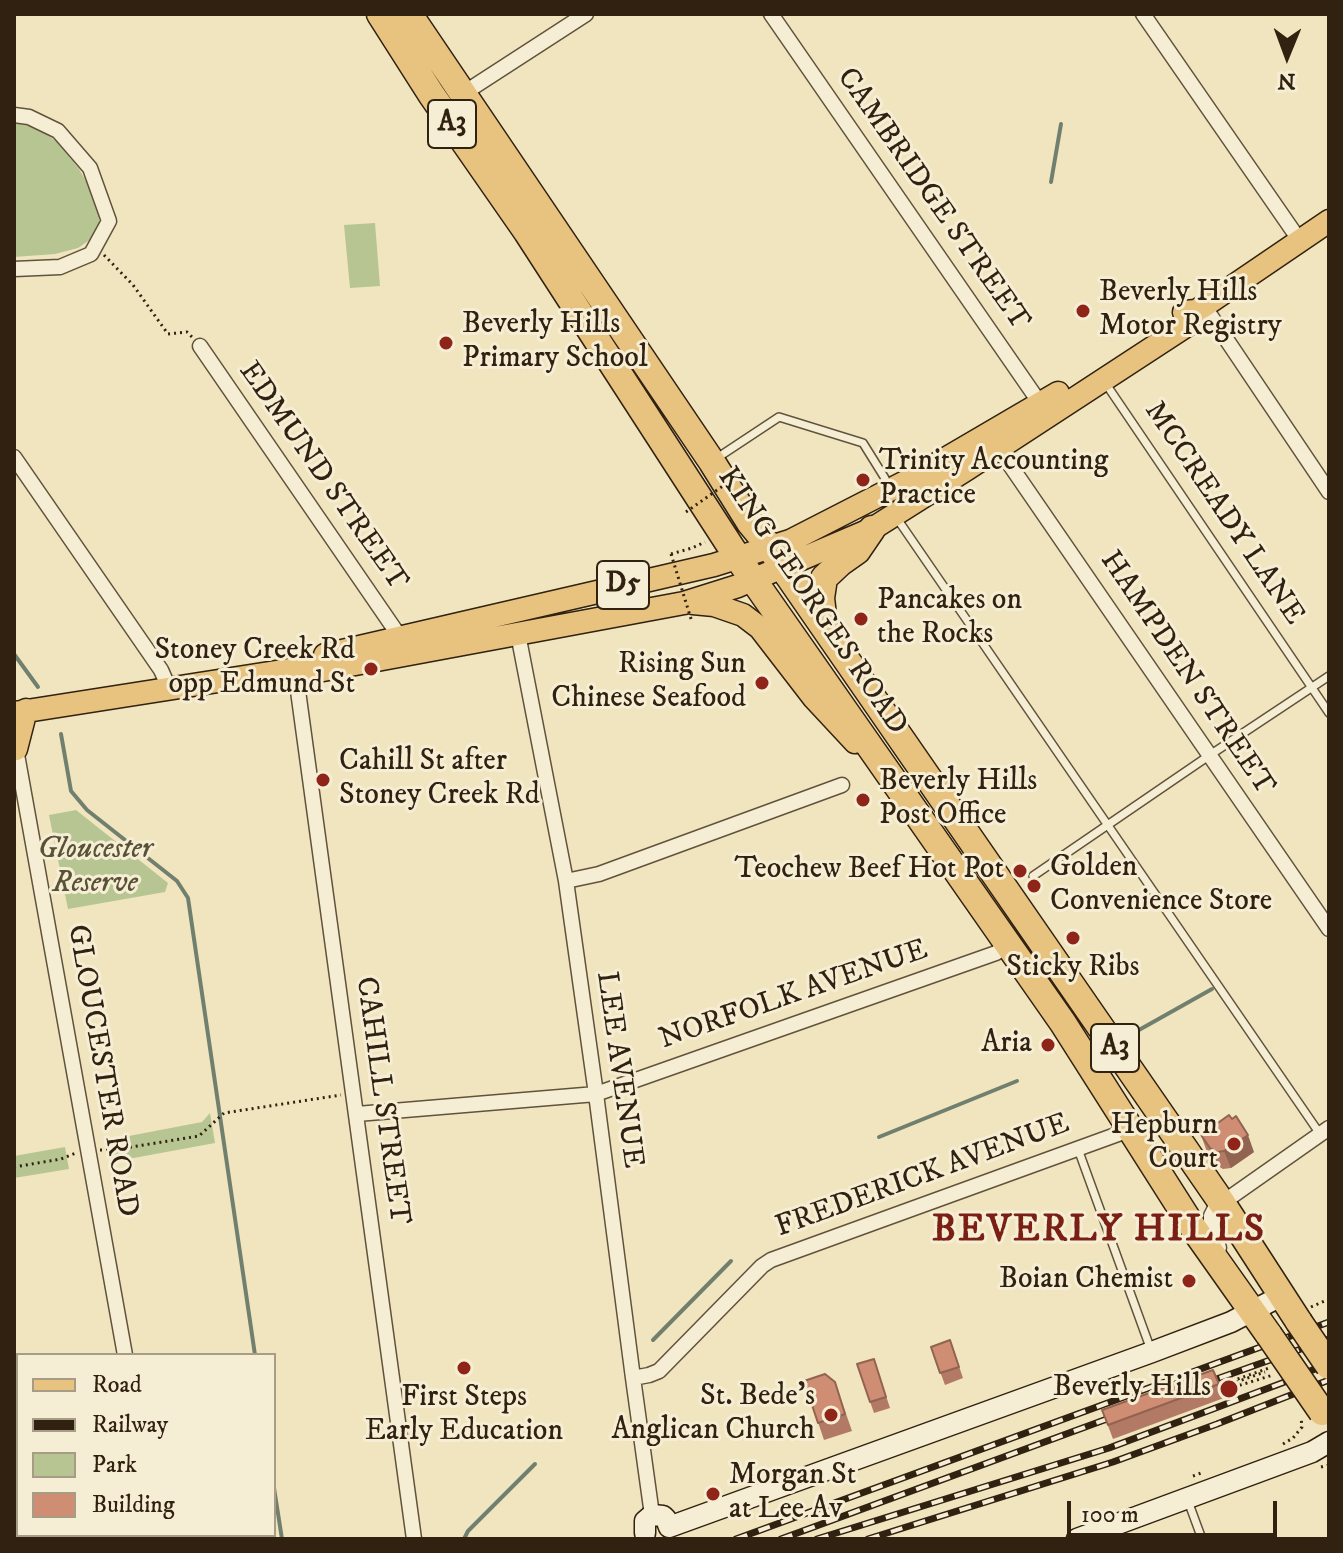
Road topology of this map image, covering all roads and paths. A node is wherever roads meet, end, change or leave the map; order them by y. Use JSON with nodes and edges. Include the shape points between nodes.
{"nodes":[{"id":1,"x":380,"y":14,"type":"edge"},
{"id":2,"x":409,"y":14,"type":"edge"},
{"id":3,"x":586,"y":14,"type":"edge"},
{"id":4,"x":771,"y":14,"type":"edge"},
{"id":5,"x":1143,"y":14,"type":"edge"},
{"id":6,"x":464,"y":93,"type":"junction"},
{"id":7,"x":14,"y":115,"type":"edge"},
{"id":8,"x":1329,"y":221,"type":"edge"},
{"id":9,"x":1300,"y":241,"type":"junction"},
{"id":10,"x":95,"y":246,"type":"junction"},
{"id":11,"x":14,"y":269,"type":"edge"},
{"id":12,"x":1200,"y":308,"type":"junction"},
{"id":13,"x":200,"y":346,"type":"joint"},
{"id":14,"x":1104,"y":380,"type":"junction"},
{"id":15,"x":1044,"y":410,"type":"junction"},
{"id":16,"x":999,"y":449,"type":"junction"},
{"id":17,"x":14,"y":457,"type":"edge"},
{"id":18,"x":712,"y":462,"type":"junction"},
{"id":19,"x":1324,"y":473,"type":"edge"},
{"id":20,"x":737,"y":476,"type":"dead end"},
{"id":21,"x":892,"y":490,"type":"junction"},
{"id":22,"x":1329,"y":492,"type":"edge"},
{"id":23,"x":686,"y":512,"type":"dead end"},
{"id":24,"x":895,"y":515,"type":"junction"},
{"id":25,"x":872,"y":529,"type":"junction"},
{"id":26,"x":706,"y":541,"type":"dead end"},
{"id":27,"x":738,"y":558,"type":"junction"},
{"id":28,"x":776,"y":558,"type":"junction"},
{"id":29,"x":754,"y":580,"type":"junction"},
{"id":30,"x":688,"y":612,"type":"junction"},
{"id":31,"x":825,"y":628,"type":"junction"},
{"id":32,"x":518,"y":634,"type":"junction"},
{"id":33,"x":400,"y":637,"type":"junction"},
{"id":34,"x":295,"y":669,"type":"junction"},
{"id":35,"x":1329,"y":676,"type":"edge"},
{"id":36,"x":169,"y":688,"type":"junction"},
{"id":37,"x":1311,"y":688,"type":"junction"},
{"id":38,"x":24,"y":711,"type":"edge"},
{"id":39,"x":1329,"y":713,"type":"edge"},
{"id":40,"x":15,"y":748,"type":"edge"},
{"id":41,"x":1210,"y":755,"type":"junction"},
{"id":42,"x":888,"y":770,"type":"junction"},
{"id":43,"x":842,"y":785,"type":"dead end"},
{"id":44,"x":1109,"y":825,"type":"junction"},
{"id":45,"x":1033,"y":876,"type":"dead end"},
{"id":46,"x":566,"y":881,"type":"junction"},
{"id":47,"x":1329,"y":929,"type":"edge"},
{"id":48,"x":1008,"y":944,"type":"junction"},
{"id":49,"x":596,"y":1094,"type":"junction"},
{"id":50,"x":357,"y":1114,"type":"junction"},
{"id":51,"x":1132,"y":1129,"type":"junction"},
{"id":52,"x":1324,"y":1131,"type":"edge"},
{"id":53,"x":1078,"y":1149,"type":"junction"},
{"id":54,"x":89,"y":1150,"type":"junction"},
{"id":55,"x":14,"y":1167,"type":"edge"},
{"id":56,"x":1222,"y":1203,"type":"junction"},
{"id":57,"x":1237,"y":1289,"type":"junction"},
{"id":58,"x":1281,"y":1296,"type":"junction"},
{"id":59,"x":1329,"y":1299,"type":"edge"},
{"id":60,"x":1252,"y":1311,"type":"junction"},
{"id":61,"x":1305,"y":1315,"type":"junction"},
{"id":62,"x":1152,"y":1352,"type":"junction"},
{"id":63,"x":125,"y":1353,"type":"edge"},
{"id":64,"x":1329,"y":1366,"type":"edge"},
{"id":65,"x":1265,"y":1372,"type":"dead end"},
{"id":66,"x":1269,"y":1376,"type":"dead end"},
{"id":67,"x":633,"y":1378,"type":"junction"},
{"id":68,"x":1234,"y":1382,"type":"junction"},
{"id":69,"x":1237,"y":1396,"type":"dead end"},
{"id":70,"x":1318,"y":1420,"type":"edge"},
{"id":71,"x":1329,"y":1442,"type":"edge"},
{"id":72,"x":1275,"y":1448,"type":"dead end"},
{"id":73,"x":1206,"y":1472,"type":"dead end"},
{"id":74,"x":1193,"y":1476,"type":"dead end"},
{"id":75,"x":1187,"y":1499,"type":"junction"},
{"id":76,"x":649,"y":1528,"type":"edge"},
{"id":77,"x":1099,"y":1535,"type":"edge"},
{"id":78,"x":414,"y":1539,"type":"edge"},
{"id":79,"x":1077,"y":1539,"type":"edge"},
{"id":80,"x":1202,"y":1539,"type":"edge"}],
"edges":[{"from":1,"to":27,"type":"highway","name":"KING GEORGES ROAD","number":"A3"},
{"from":2,"to":6,"type":"highway","name":"KING GEORGES ROAD","number":"A3"},
{"from":3,"to":6,"type":"street"},
{"from":4,"to":15,"type":"street","name":"CAMBRIDGE STREET"},
{"from":5,"to":9,"type":"street"},
{"from":6,"to":18,"type":"highway","name":"KING GEORGES ROAD","number":"A3"},
{"from":7,"to":10,"type":"street","via":[[58,131],[90,168],[109,221]]},
{"from":8,"to":9,"type":"main road"},
{"from":9,"to":12,"type":"main road"},
{"from":10,"to":11,"type":"street","via":[[91,254],[60,267]]},
{"from":10,"to":13,"type":"path","via":[[133,285],[168,334],[187,332]]},
{"from":12,"to":14,"type":"main road","via":[[1192,322]]},
{"from":12,"to":15,"type":"main road","via":[[1184,312]]},
{"from":12,"to":19,"type":"street"},
{"from":13,"to":33,"type":"street","name":"EDMUND STREET"},
{"from":14,"to":15,"type":"main road"},
{"from":14,"to":37,"type":"lane","name":"MCCREADY LANE"},
{"from":15,"to":16,"type":"main road"},
{"from":15,"to":21,"type":"main road"},
{"from":16,"to":24,"type":"main road"},
{"from":16,"to":41,"type":"street","name":"HAMPDEN STREET"},
{"from":17,"to":36,"type":"street"},
{"from":18,"to":21,"type":"lane","via":[[779,417],[863,443]]},
{"from":18,"to":28,"type":"highway","name":"KING GEORGES ROAD","number":"A3"},
{"from":19,"to":22,"type":"street"},
{"from":20,"to":23,"type":"path","bridge":true},
{"from":21,"to":28,"type":"main road","via":[[790,541]]},
{"from":24,"to":25,"type":"main road"},
{"from":24,"to":44,"type":"lane"},
{"from":25,"to":28,"type":"main road"},
{"from":25,"to":31,"type":"highway","via":[[857,551],[824,578]]},
{"from":26,"to":30,"type":"path","bridge":true,"via":[[671,554]]},
{"from":27,"to":28,"type":"main road"},
{"from":27,"to":29,"type":"highway","name":"KING GEORGES ROAD","number":"A3"},
{"from":27,"to":33,"type":"main road","number":"D5"},
{"from":28,"to":29,"type":"main road"},
{"from":28,"to":31,"type":"highway","name":"KING GEORGES ROAD","number":"A3"},
{"from":29,"to":30,"type":"main road","number":"D5"},
{"from":29,"to":42,"type":"highway","name":"KING GEORGES ROAD","number":"A3"},
{"from":30,"to":32,"type":"main road","number":"D5"},
{"from":30,"to":42,"type":"main road","via":[[714,605],[743,615],[760,628],[814,698]]},
{"from":31,"to":56,"type":"highway","name":"KING GEORGES ROAD","number":"A3"},
{"from":32,"to":34,"type":"main road","number":"D5","via":[[323,670]]},
{"from":32,"to":46,"type":"street","name":"LEE AVENUE"},
{"from":33,"to":34,"type":"main road","number":"D5","via":[[320,657]]},
{"from":34,"to":36,"type":"main road","number":"D5"},
{"from":34,"to":50,"type":"street","name":"CAHILL STREET"},
{"from":35,"to":37,"type":"lane"},
{"from":36,"to":38,"type":"main road","number":"D5"},
{"from":37,"to":39,"type":"lane","name":"MCCREADY LANE"},
{"from":37,"to":41,"type":"lane"},
{"from":38,"to":40,"type":"main road"},
{"from":40,"to":54,"type":"street","name":"GLOUCESTER ROAD"},
{"from":41,"to":44,"type":"lane"},
{"from":41,"to":47,"type":"street","name":"HAMPDEN STREET"},
{"from":42,"to":48,"type":"highway","name":"KING GEORGES ROAD","number":"A3"},
{"from":43,"to":46,"type":"street","via":[[599,874]]},
{"from":44,"to":45,"type":"lane"},
{"from":44,"to":52,"type":"lane"},
{"from":46,"to":49,"type":"street","name":"LEE AVENUE"},
{"from":48,"to":49,"type":"street","name":"NORFOLK AVENUE","via":[[996,953]]},
{"from":48,"to":51,"type":"highway","name":"KING GEORGES ROAD","number":"A3"},
{"from":49,"to":50,"type":"street","name":"NORFOLK AVENUE"},
{"from":49,"to":67,"type":"street","name":"LEE AVENUE"},
{"from":50,"to":54,"type":"path","via":[[342,1094],[224,1113],[199,1136]]},
{"from":50,"to":78,"type":"street","name":"CAHILL STREET"},
{"from":51,"to":53,"type":"street","name":"FREDERICK AVENUE"},
{"from":51,"to":57,"type":"highway","name":"KING GEORGES ROAD","number":"A3"},
{"from":52,"to":56,"type":"street"},
{"from":53,"to":62,"type":"lane"},
{"from":53,"to":67,"type":"street","name":"FREDERICK AVENUE","via":[[767,1262],[659,1371]]},
{"from":54,"to":55,"type":"path"},
{"from":54,"to":63,"type":"street","name":"GLOUCESTER ROAD"},
{"from":56,"to":57,"type":"street","via":[[1212,1212],[1211,1226]]},
{"from":56,"to":58,"type":"highway","name":"KING GEORGES ROAD","number":"A3"},
{"from":57,"to":60,"type":"highway","name":"KING GEORGES ROAD","number":"A3"},
{"from":58,"to":60,"type":"street"},
{"from":58,"to":61,"type":"highway","name":"KING GEORGES ROAD","number":"A3"},
{"from":59,"to":61,"type":"path"},
{"from":60,"to":62,"type":"street"},
{"from":60,"to":70,"type":"highway","name":"KING GEORGES ROAD","number":"A3","bridge":true},
{"from":61,"to":64,"type":"highway","name":"KING GEORGES ROAD","number":"A3","bridge":true},
{"from":62,"to":76,"type":"street"},
{"from":65,"to":68,"type":"path"},
{"from":66,"to":68,"type":"path"},
{"from":67,"to":76,"type":"street","name":"LEE AVENUE"},
{"from":68,"to":69,"type":"path"},
{"from":70,"to":72,"type":"path"},
{"from":71,"to":75,"type":"street"},
{"from":73,"to":74,"type":"path"},
{"from":75,"to":77,"type":"street"},
{"from":75,"to":80,"type":"lane"},
{"from":77,"to":79,"type":"street"}]}
